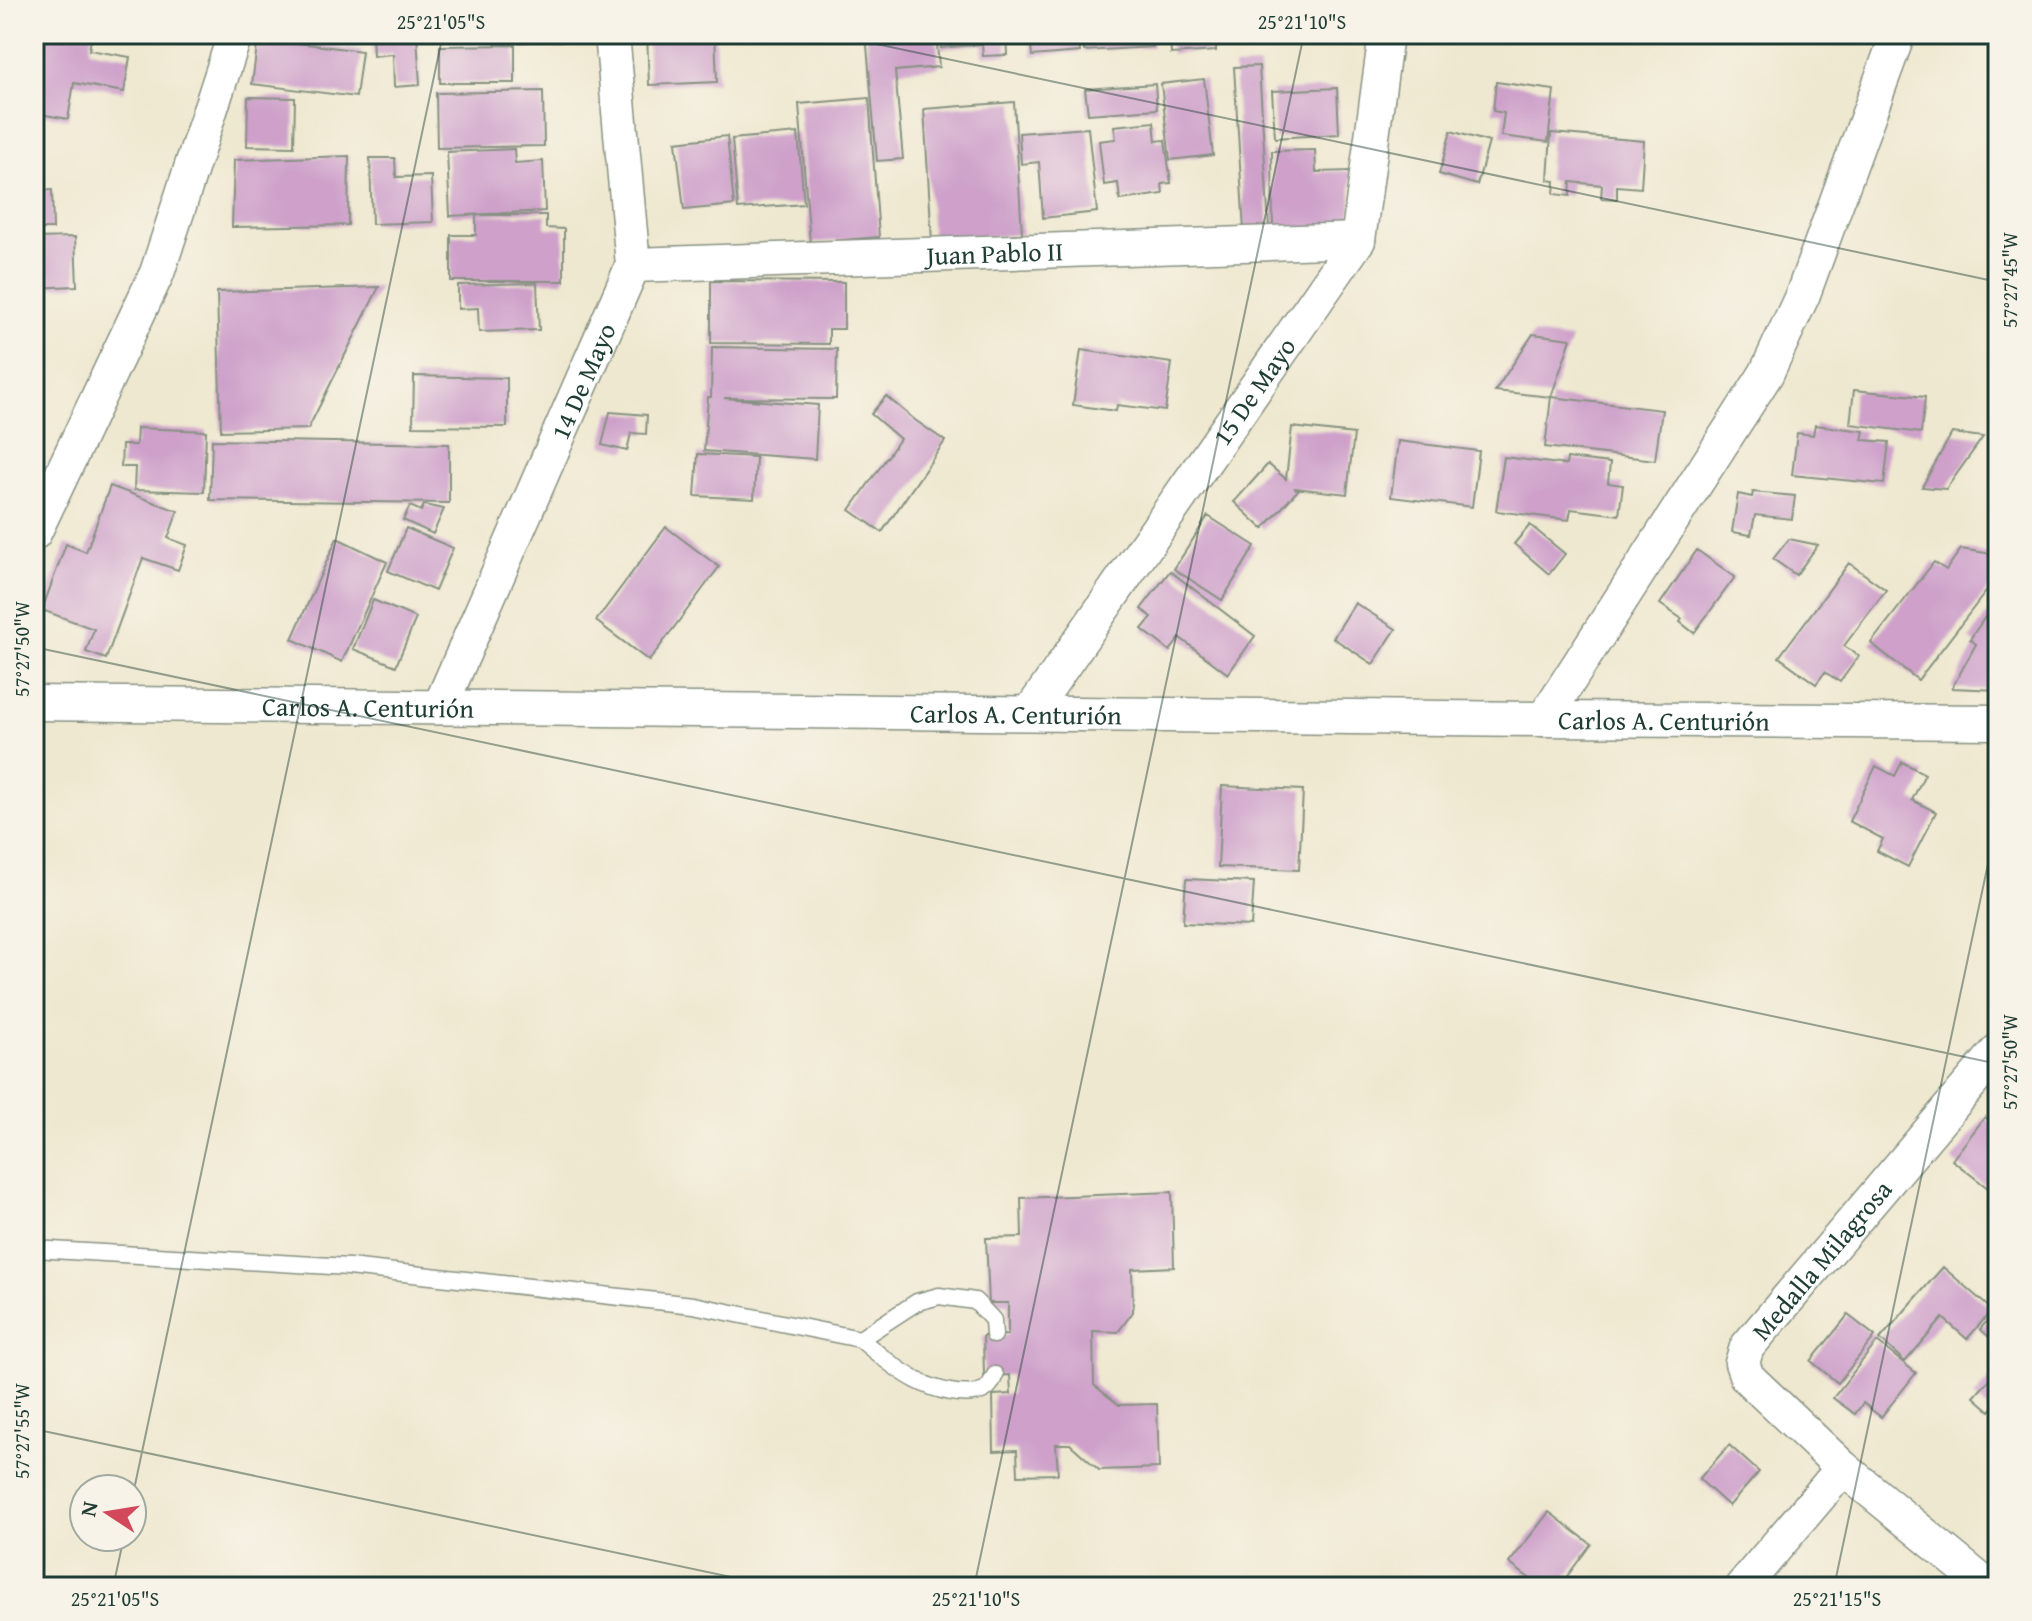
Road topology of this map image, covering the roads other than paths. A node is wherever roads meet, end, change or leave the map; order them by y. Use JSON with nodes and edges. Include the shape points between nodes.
{"nodes":[{"id":1,"x":235,"y":34,"type":"edge"},
{"id":2,"x":612,"y":34,"type":"edge"},
{"id":3,"x":1386,"y":34,"type":"edge"},
{"id":4,"x":1898,"y":34,"type":"edge"},
{"id":5,"x":1358,"y":240,"type":"junction"},
{"id":6,"x":633,"y":265,"type":"junction"},
{"id":7,"x":34,"y":533,"type":"edge"},
{"id":8,"x":34,"y":703,"type":"edge"},
{"id":9,"x":440,"y":707,"type":"junction"},
{"id":10,"x":1030,"y":713,"type":"junction"},
{"id":11,"x":1544,"y":719,"type":"junction"},
{"id":12,"x":1998,"y":722,"type":"edge"},
{"id":13,"x":1997,"y":1057,"type":"edge"},
{"id":14,"x":34,"y":1249,"type":"edge"},
{"id":15,"x":994,"y":1335,"type":"dead end"},
{"id":16,"x":860,"y":1339,"type":"junction"},
{"id":17,"x":995,"y":1375,"type":"dead end"},
{"id":18,"x":1843,"y":1468,"type":"junction"},
{"id":19,"x":1742,"y":1587,"type":"edge"},
{"id":20,"x":1988,"y":1587,"type":"edge"}],
"edges":[{"from":1,"to":7,"type":"street","via":[[157,273]]},
{"from":2,"to":6,"type":"street","name":"14 De Mayo"},
{"from":3,"to":5,"type":"street","name":"15 De Mayo"},
{"from":4,"to":11,"type":"street","via":[[1803,294],[1766,374]]},
{"from":5,"to":6,"type":"street","name":"Juan Pablo II"},
{"from":5,"to":10,"type":"street","name":"15 De Mayo"},
{"from":6,"to":9,"type":"street","name":"14 De Mayo"},
{"from":8,"to":9,"type":"street","name":"Carlos A. Centurión"},
{"from":9,"to":10,"type":"street","name":"Carlos A. Centurión"},
{"from":10,"to":11,"type":"street","name":"Carlos A. Centurión"},
{"from":11,"to":12,"type":"street","name":"Carlos A. Centurión"},
{"from":13,"to":18,"type":"street","name":"Medalla Milagrosa","via":[[1744,1355],[1747,1377]]},
{"from":14,"to":16,"type":"lane","via":[[349,1267],[693,1305]]},
{"from":15,"to":16,"type":"lane","via":[[993,1320],[975,1301],[939,1296],[917,1302]]},
{"from":16,"to":17,"type":"lane","via":[[918,1381],[940,1389],[984,1390]]},
{"from":18,"to":19,"type":"street"},
{"from":18,"to":20,"type":"street","name":"Medalla Milagrosa"}]}
